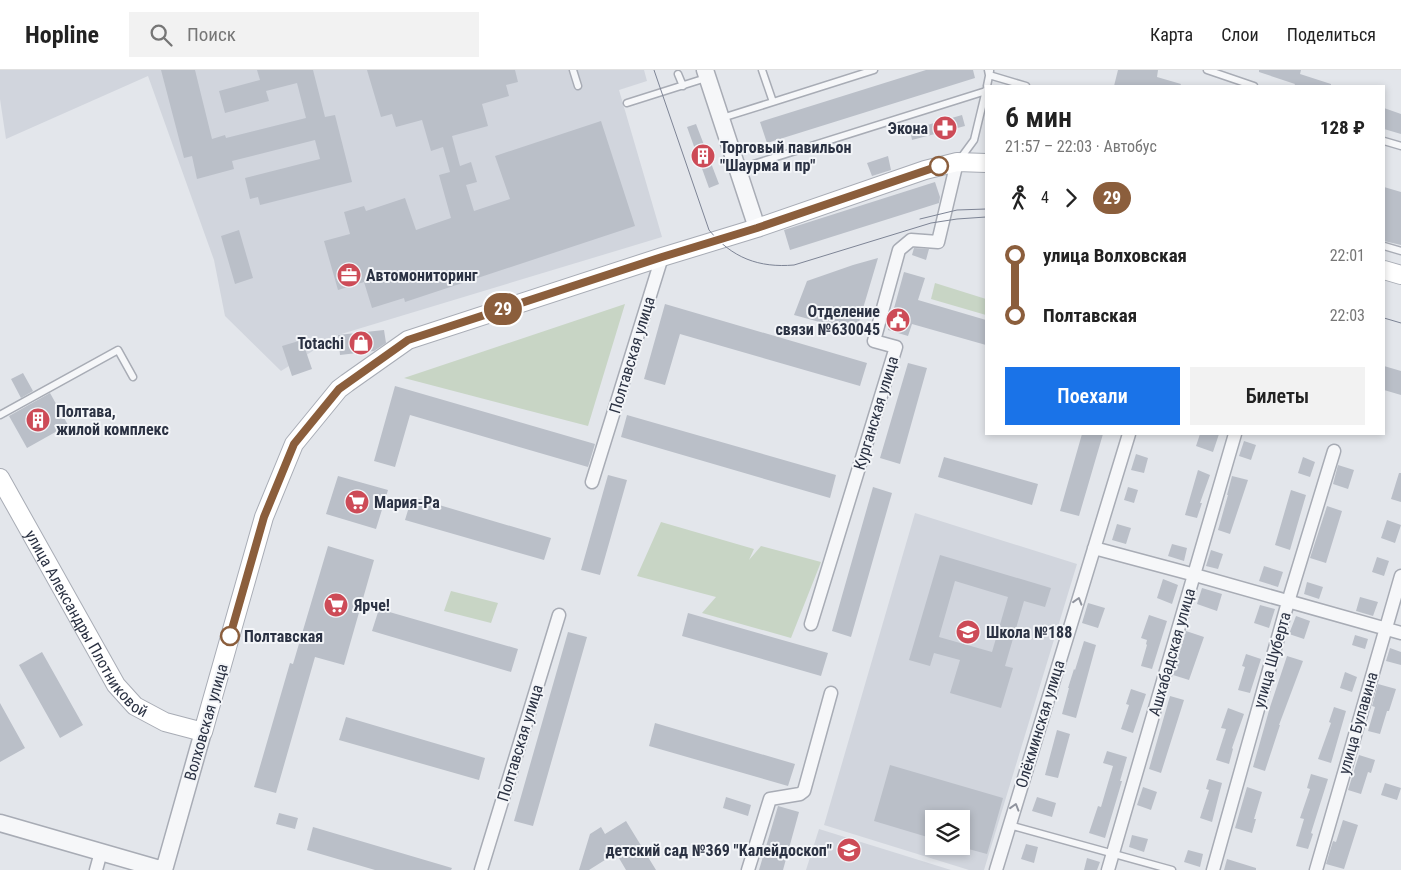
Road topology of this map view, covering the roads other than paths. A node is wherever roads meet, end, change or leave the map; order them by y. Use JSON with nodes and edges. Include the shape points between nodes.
{"nodes":[{"id":1,"x":573,"y":70,"type":"edge"},
{"id":2,"x":762,"y":70,"type":"edge"},
{"id":3,"x":874,"y":70,"type":"edge"},
{"id":4,"x":1207,"y":70,"type":"edge"},
{"id":5,"x":989,"y":72,"type":"edge"},
{"id":6,"x":678,"y":74,"type":"dead end"},
{"id":7,"x":706,"y":74,"type":"edge"},
{"id":8,"x":987,"y":85,"type":"edge"},
{"id":9,"x":1023,"y":85,"type":"edge"},
{"id":10,"x":1251,"y":85,"type":"edge"},
{"id":11,"x":578,"y":86,"type":"dead end"},
{"id":12,"x":683,"y":86,"type":"junction"},
{"id":13,"x":985,"y":89,"type":"edge"},
{"id":14,"x":985,"y":93,"type":"edge"},
{"id":15,"x":773,"y":102,"type":"junction"},
{"id":16,"x":627,"y":103,"type":"dead end"},
{"id":17,"x":720,"y":119,"type":"junction"},
{"id":18,"x":1385,"y":141,"type":"edge"},
{"id":19,"x":1401,"y":146,"type":"edge"},
{"id":20,"x":957,"y":162,"type":"junction"},
{"id":21,"x":985,"y":163,"type":"edge"},
{"id":22,"x":737,"y":169,"type":"junction"},
{"id":23,"x":757,"y":228,"type":"junction"},
{"id":24,"x":1385,"y":246,"type":"edge"},
{"id":25,"x":1401,"y":251,"type":"edge"},
{"id":26,"x":662,"y":257,"type":"junction"},
{"id":27,"x":1385,"y":270,"type":"edge"},
{"id":28,"x":1401,"y":275,"type":"edge"},
{"id":29,"x":133,"y":377,"type":"dead end"},
{"id":30,"x":0,"y":415,"type":"edge"},
{"id":31,"x":1129,"y":435,"type":"edge"},
{"id":32,"x":1235,"y":435,"type":"edge"},
{"id":33,"x":1334,"y":451,"type":"dead end"},
{"id":34,"x":0,"y":478,"type":"edge"},
{"id":35,"x":592,"y":482,"type":"dead end"},
{"id":36,"x":1094,"y":548,"type":"junction"},
{"id":37,"x":1195,"y":575,"type":"junction"},
{"id":38,"x":1401,"y":576,"type":"edge"},
{"id":39,"x":1288,"y":602,"type":"junction"},
{"id":40,"x":559,"y":615,"type":"dead end"},
{"id":41,"x":811,"y":624,"type":"dead end"},
{"id":42,"x":1385,"y":629,"type":"junction"},
{"id":43,"x":1401,"y":633,"type":"edge"},
{"id":44,"x":831,"y":693,"type":"dead end"},
{"id":45,"x":203,"y":732,"type":"junction"},
{"id":46,"x":0,"y":823,"type":"edge"},
{"id":47,"x":1009,"y":825,"type":"junction"},
{"id":48,"x":101,"y":852,"type":"junction"},
{"id":49,"x":1113,"y":854,"type":"junction"},
{"id":50,"x":96,"y":870,"type":"edge"},
{"id":51,"x":163,"y":870,"type":"edge"},
{"id":52,"x":481,"y":870,"type":"edge"},
{"id":53,"x":748,"y":870,"type":"edge"},
{"id":54,"x":996,"y":870,"type":"edge"},
{"id":55,"x":1108,"y":870,"type":"edge"},
{"id":56,"x":1172,"y":870,"type":"edge"},
{"id":57,"x":1213,"y":870,"type":"edge"},
{"id":58,"x":1316,"y":870,"type":"edge"}],
"edges":[{"from":1,"to":11,"type":"lane"},
{"from":2,"to":15,"type":"lane"},
{"from":3,"to":15,"type":"lane"},
{"from":4,"to":10,"type":"lane"},
{"from":5,"to":8,"type":"lane"},
{"from":5,"to":9,"type":"lane"},
{"from":6,"to":12,"type":"lane"},
{"from":7,"to":12,"type":"lane"},
{"from":7,"to":17,"type":"street"},
{"from":12,"to":16,"type":"lane"},
{"from":13,"to":22,"type":"lane"},
{"from":14,"to":20,"type":"lane","via":[[974,140]]},
{"from":15,"to":17,"type":"lane"},
{"from":17,"to":22,"type":"street"},
{"from":18,"to":19,"type":"lane"},
{"from":20,"to":21,"type":"main road","name":"Волховская улица"},
{"from":20,"to":23,"type":"main road","name":"Волховская улица"},
{"from":20,"to":41,"type":"street","name":"Курганская улица","via":[[938,242],[911,240],[900,250],[874,341],[896,347]]},
{"from":22,"to":23,"type":"street"},
{"from":23,"to":26,"type":"main road","name":"Волховская улица"},
{"from":24,"to":25,"type":"lane"},
{"from":26,"to":35,"type":"street","name":"Полтавская улица"},
{"from":26,"to":45,"type":"main road","name":"Волховская улица","via":[[408,340],[339,389],[294,444],[264,517]]},
{"from":27,"to":28,"type":"main road"},
{"from":29,"to":30,"type":"lane","via":[[118,350]]},
{"from":31,"to":36,"type":"street","name":"Олёкминская улица"},
{"from":32,"to":37,"type":"street","name":"Ашхабадская улица"},
{"from":33,"to":39,"type":"street","name":"улица Шуберта"},
{"from":34,"to":45,"type":"main road","name":"улица Александры Плотниковой","via":[[116,685],[142,710],[165,722]]},
{"from":36,"to":37,"type":"street"},
{"from":47,"to":36,"type":"street","name":"Олёкминская улица","one_way":true},
{"from":37,"to":39,"type":"street"},
{"from":37,"to":49,"type":"street","name":"Ашхабадская улица"},
{"from":38,"to":42,"type":"street","name":"улица Булавина"},
{"from":39,"to":42,"type":"street"},
{"from":39,"to":57,"type":"street","name":"улица Шуберта"},
{"from":40,"to":52,"type":"street","name":"Полтавская улица"},
{"from":42,"to":43,"type":"street"},
{"from":42,"to":58,"type":"street","name":"улица Булавина"},
{"from":44,"to":53,"type":"street","via":[[804,791],[770,799]]},
{"from":45,"to":51,"type":"street","name":"Волховская улица"},
{"from":46,"to":48,"type":"street"},
{"from":47,"to":49,"type":"lane"},
{"from":47,"to":54,"type":"street","name":"Олёкминская улица"},
{"from":48,"to":50,"type":"street"},
{"from":48,"to":51,"type":"street"},
{"from":49,"to":55,"type":"street","name":"Ашхабадская улица"},
{"from":49,"to":56,"type":"lane"}]}
